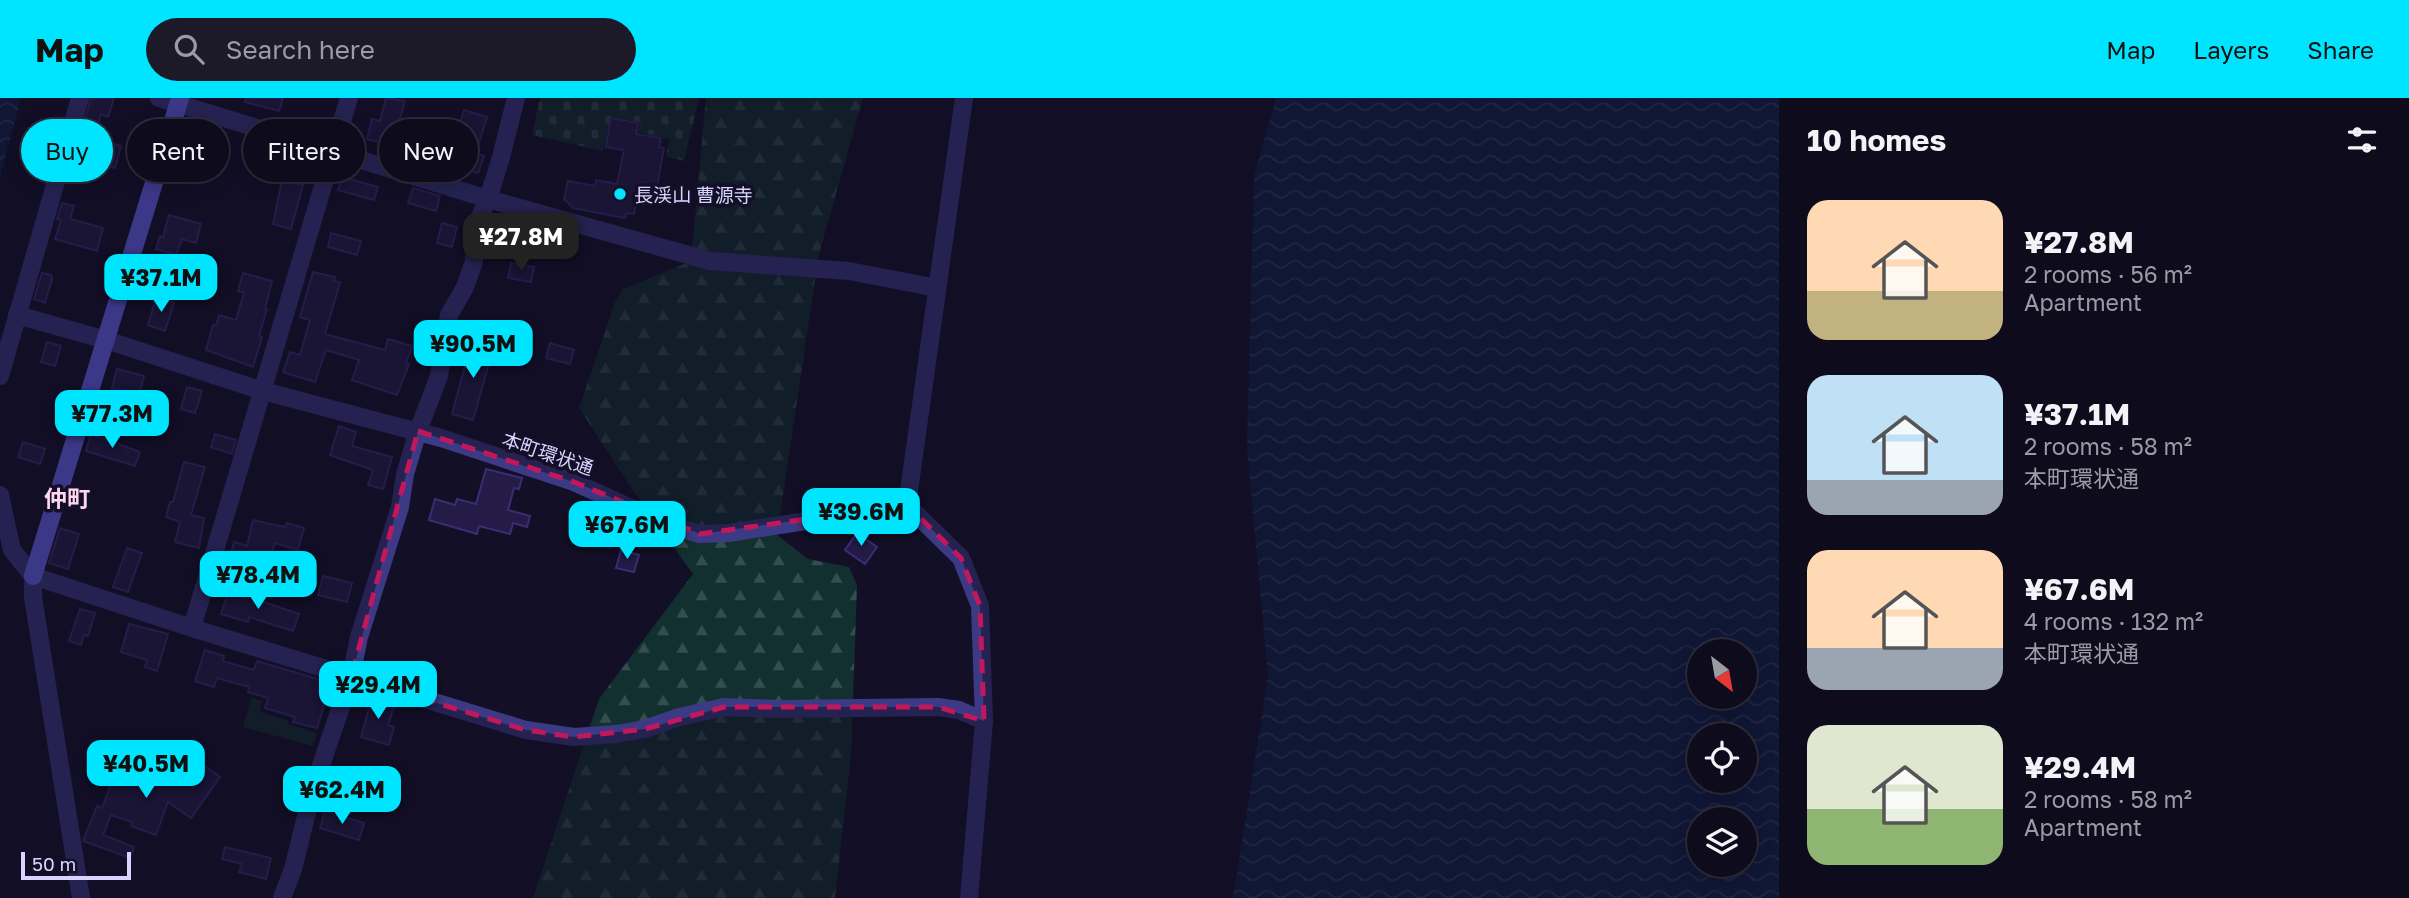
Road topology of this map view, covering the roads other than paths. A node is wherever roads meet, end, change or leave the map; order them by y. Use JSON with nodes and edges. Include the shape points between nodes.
{"nodes":[{"id":1,"x":79,"y":98,"type":"edge"},
{"id":2,"x":159,"y":98,"type":"edge"},
{"id":3,"x":349,"y":98,"type":"edge"},
{"id":4,"x":516,"y":98,"type":"edge"},
{"id":5,"x":964,"y":98,"type":"edge"},
{"id":6,"x":179,"y":101,"type":"edge"},
{"id":7,"x":343,"y":119,"type":"edge"},
{"id":8,"x":243,"y":122,"type":"edge"},
{"id":9,"x":365,"y":162,"type":"edge"},
{"id":10,"x":324,"y":182,"type":"edge"},
{"id":11,"x":488,"y":199,"type":"junction"},
{"id":12,"x":937,"y":288,"type":"junction"},
{"id":13,"x":17,"y":315,"type":"junction"},
{"id":14,"x":106,"y":340,"type":"junction"},
{"id":15,"x":0,"y":376,"type":"edge"},
{"id":16,"x":263,"y":391,"type":"junction"},
{"id":17,"x":418,"y":431,"type":"junction"},
{"id":18,"x":0,"y":495,"type":"edge"},
{"id":19,"x":907,"y":505,"type":"junction"},
{"id":20,"x":33,"y":576,"type":"junction"},
{"id":21,"x":192,"y":628,"type":"junction"},
{"id":22,"x":351,"y":677,"type":"junction"},
{"id":23,"x":984,"y":721,"type":"junction"},
{"id":24,"x":81,"y":898,"type":"edge"},
{"id":25,"x":282,"y":898,"type":"edge"},
{"id":26,"x":969,"y":898,"type":"edge"}],
"edges":[{"from":1,"to":13,"type":"street"},
{"from":2,"to":6,"type":"street"},
{"from":3,"to":7,"type":"street"},
{"from":4,"to":11,"type":"street"},
{"from":5,"to":12,"type":"street"},
{"from":6,"to":8,"type":"street"},
{"from":6,"to":14,"type":"main road"},
{"from":9,"to":11,"type":"street"},
{"from":10,"to":16,"type":"street"},
{"from":11,"to":12,"type":"street","via":[[710,261],[849,271]]},
{"from":11,"to":17,"type":"street","via":[[476,225],[474,262],[449,316],[439,376]]},
{"from":12,"to":19,"type":"street"},
{"from":13,"to":14,"type":"street","name":"本町環状通"},
{"from":13,"to":15,"type":"street"},
{"from":14,"to":16,"type":"street","name":"本町環状通"},
{"from":14,"to":20,"type":"main road"},
{"from":16,"to":17,"type":"street","name":"本町環状通"},
{"from":16,"to":21,"type":"street"},
{"from":17,"to":19,"type":"street","name":"本町環状通","via":[[574,482],[668,525],[701,534]]},
{"from":17,"to":22,"type":"street"},
{"from":18,"to":20,"type":"street","via":[[12,550]]},
{"from":19,"to":23,"type":"street","via":[[961,558],[980,606]]},
{"from":20,"to":21,"type":"street"},
{"from":20,"to":24,"type":"street"},
{"from":21,"to":22,"type":"street"},
{"from":22,"to":23,"type":"street","via":[[526,730],[574,737],[645,729],[724,707],[939,707]]},
{"from":22,"to":25,"type":"street"},
{"from":23,"to":26,"type":"street"}]}
